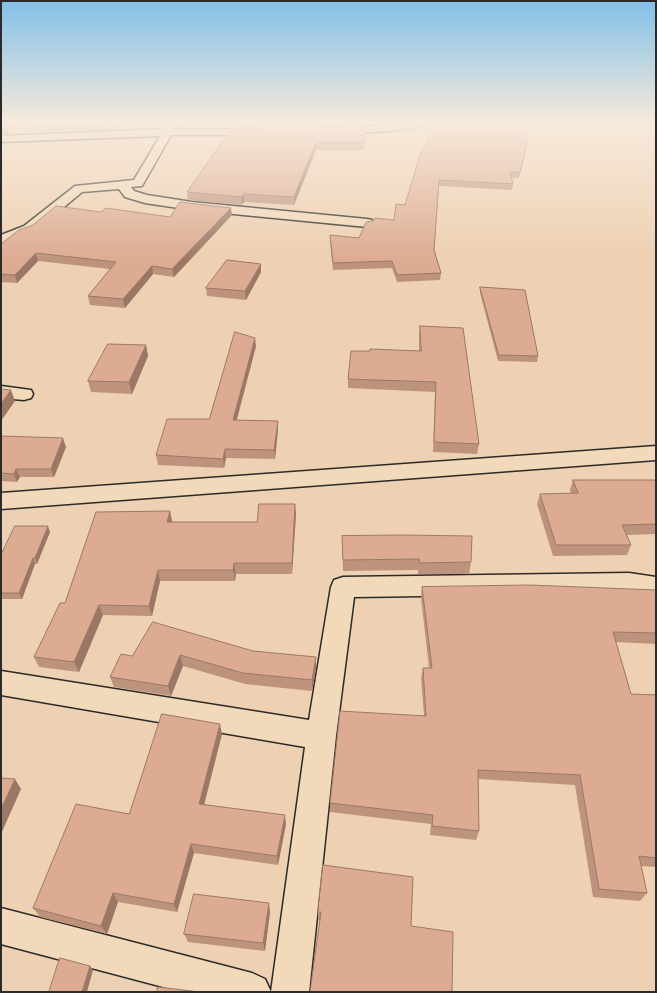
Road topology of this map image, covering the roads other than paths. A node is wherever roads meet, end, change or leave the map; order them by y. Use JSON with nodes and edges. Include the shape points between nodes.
{"nodes":[{"id":1,"x":147,"y":167,"type":"edge"},
{"id":2,"x":124,"y":186,"type":"junction"},
{"id":3,"x":367,"y":223,"type":"edge"},
{"id":4,"x":1,"y":240,"type":"edge"},
{"id":5,"x":1,"y":392,"type":"edge"},
{"id":6,"x":24,"y":394,"type":"dead end"},
{"id":7,"x":656,"y":453,"type":"edge"},
{"id":8,"x":1,"y":501,"type":"edge"},
{"id":9,"x":656,"y":587,"type":"edge"},
{"id":10,"x":1,"y":683,"type":"edge"},
{"id":11,"x":321,"y":736,"type":"junction"},
{"id":12,"x":1,"y":926,"type":"edge"},
{"id":13,"x":252,"y":992,"type":"edge"},
{"id":14,"x":290,"y":992,"type":"edge"}],
"edges":[{"from":1,"to":2,"type":"street","via":[[138,183]]},
{"from":2,"to":3,"type":"street","via":[[129,194],[144,199]]},
{"from":2,"to":4,"type":"street","via":[[79,189],[30,229]]},
{"from":5,"to":6,"type":"street"},
{"from":7,"to":8,"type":"street"},
{"from":9,"to":11,"type":"street","via":[[629,583],[343,587]]},
{"from":10,"to":11,"type":"street"},
{"from":11,"to":14,"type":"street"},
{"from":12,"to":13,"type":"street"}]}
